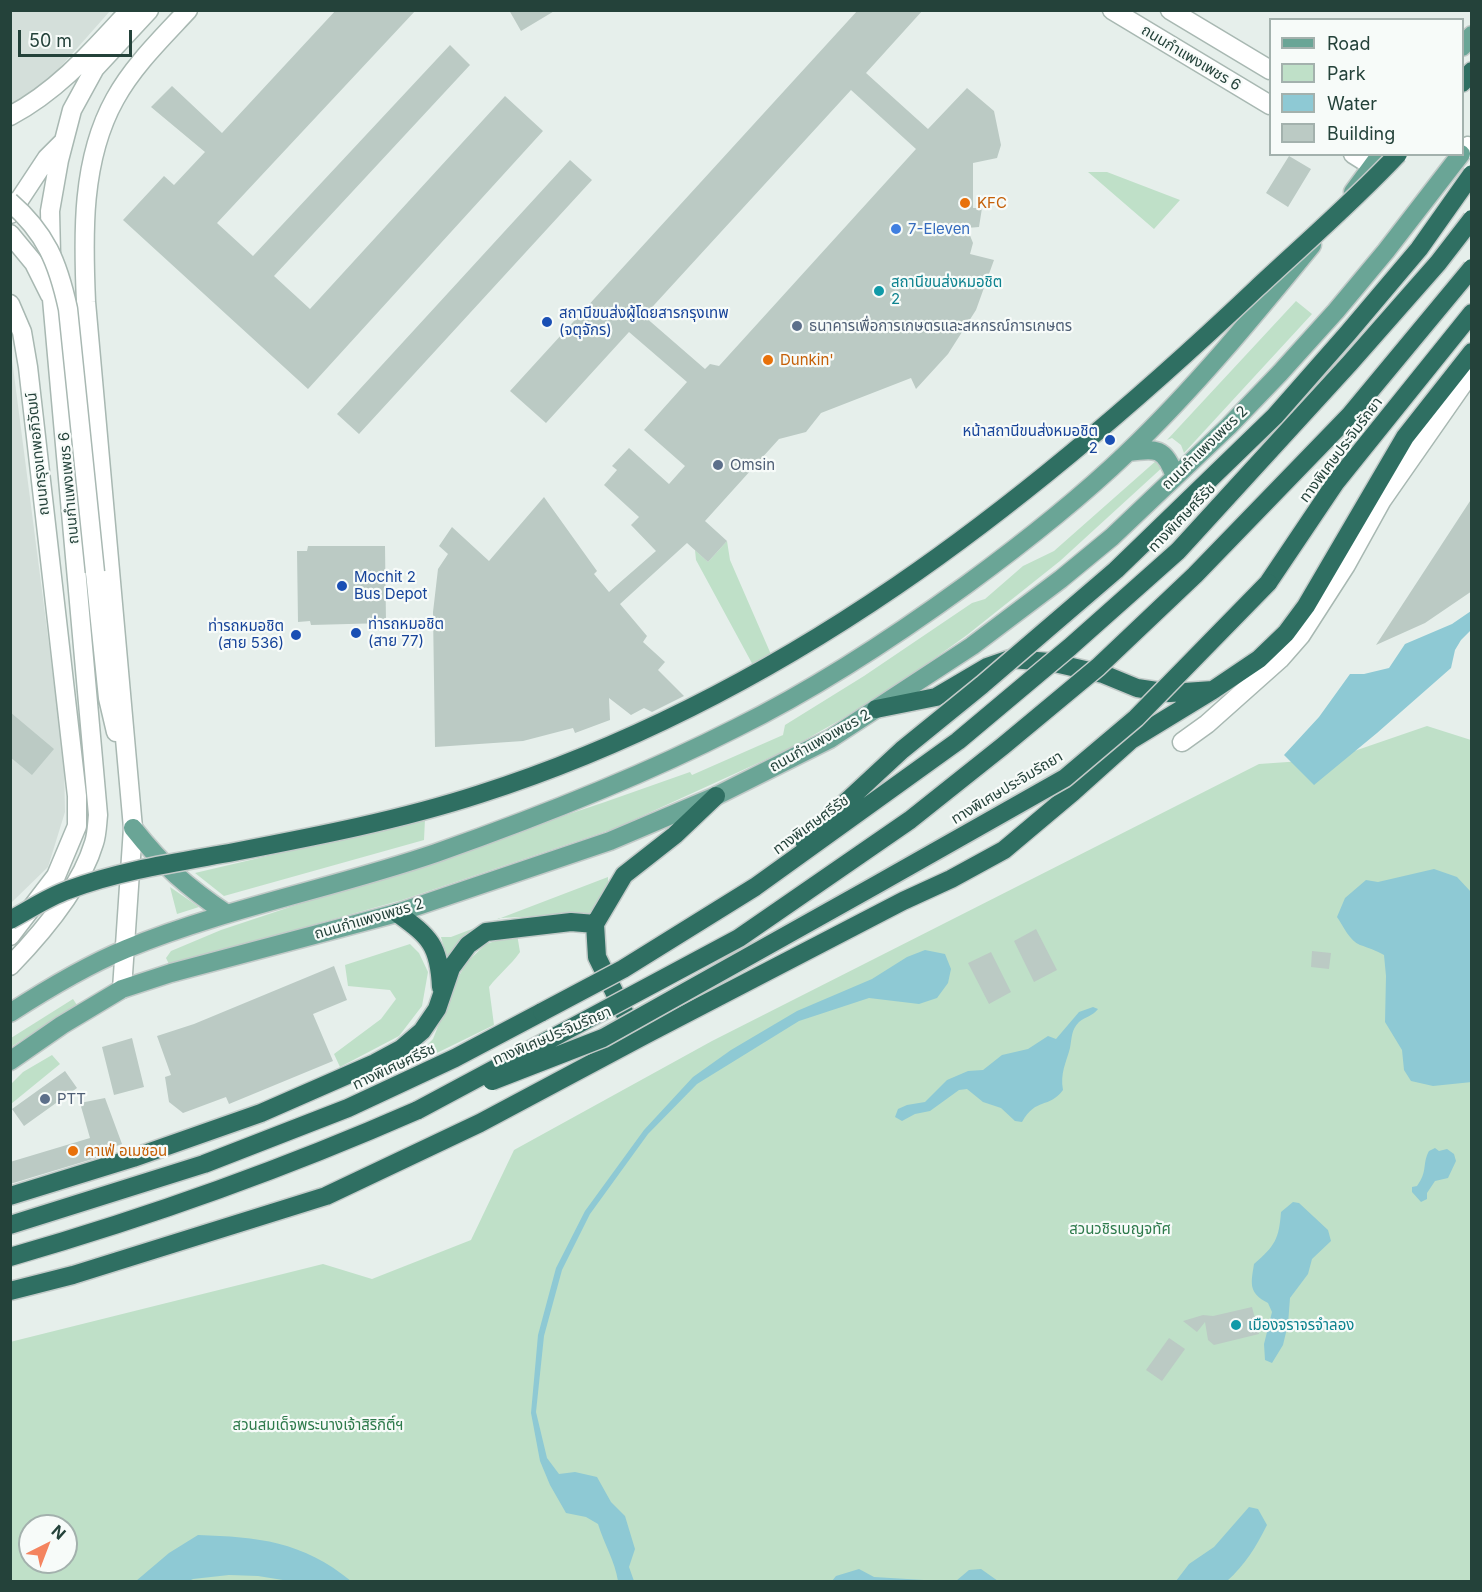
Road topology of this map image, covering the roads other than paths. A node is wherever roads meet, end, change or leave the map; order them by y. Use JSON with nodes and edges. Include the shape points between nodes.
{"nodes":[{"id":1,"x":130,"y":10,"type":"edge"},
{"id":2,"x":149,"y":10,"type":"edge"},
{"id":3,"x":188,"y":10,"type":"edge"},
{"id":4,"x":1112,"y":10,"type":"edge"},
{"id":5,"x":1170,"y":10,"type":"edge"},
{"id":6,"x":1269,"y":69,"type":"edge"},
{"id":7,"x":1269,"y":104,"type":"edge"},
{"id":8,"x":10,"y":116,"type":"edge"},
{"id":9,"x":64,"y":141,"type":"junction"},
{"id":10,"x":1361,"y":156,"type":"edge"},
{"id":11,"x":1396,"y":156,"type":"edge"},
{"id":12,"x":1461,"y":156,"type":"edge"},
{"id":13,"x":1377,"y":160,"type":"edge"},
{"id":14,"x":1472,"y":174,"type":"edge"},
{"id":15,"x":10,"y":202,"type":"edge"},
{"id":16,"x":10,"y":214,"type":"edge"},
{"id":17,"x":1472,"y":219,"type":"edge"},
{"id":18,"x":10,"y":234,"type":"edge"},
{"id":19,"x":1472,"y":268,"type":"edge"},
{"id":20,"x":52,"y":299,"type":"junction"},
{"id":21,"x":10,"y":304,"type":"edge"},
{"id":22,"x":1472,"y":313,"type":"edge"},
{"id":23,"x":1472,"y":352,"type":"edge"},
{"id":24,"x":1472,"y":371,"type":"edge"},
{"id":25,"x":1128,"y":452,"type":"junction"},
{"id":26,"x":1174,"y":477,"type":"junction"},
{"id":27,"x":1213,"y":690,"type":"junction"},
{"id":28,"x":876,"y":709,"type":"junction"},
{"id":29,"x":1182,"y":742,"type":"dead end"},
{"id":30,"x":128,"y":768,"type":"junction"},
{"id":31,"x":716,"y":796,"type":"junction"},
{"id":32,"x":133,"y":828,"type":"junction"},
{"id":33,"x":755,"y":887,"type":"junction"},
{"id":34,"x":397,"y":913,"type":"junction"},
{"id":35,"x":227,"y":914,"type":"junction"},
{"id":36,"x":10,"y":920,"type":"edge"},
{"id":37,"x":595,"y":924,"type":"junction"},
{"id":38,"x":10,"y":936,"type":"edge"},
{"id":39,"x":125,"y":950,"type":"junction"},
{"id":40,"x":10,"y":966,"type":"edge"},
{"id":41,"x":123,"y":989,"type":"junction"},
{"id":42,"x":442,"y":992,"type":"junction"},
{"id":43,"x":10,"y":1013,"type":"edge"},
{"id":44,"x":645,"y":1035,"type":"junction"},
{"id":45,"x":10,"y":1061,"type":"edge"},
{"id":46,"x":418,"y":1110,"type":"junction"},
{"id":47,"x":10,"y":1196,"type":"edge"},
{"id":48,"x":10,"y":1225,"type":"edge"},
{"id":49,"x":10,"y":1257,"type":"edge"},
{"id":50,"x":10,"y":1291,"type":"edge"}],
"edges":[{"from":1,"to":8,"type":"street","via":[[58,85]]},
{"from":2,"to":9,"type":"street","name":"ถนนกำแพงเพชร 6","via":[[95,68],[72,110]]},
{"from":3,"to":30,"type":"street","via":[[148,53],[115,99],[87,187],[86,302]]},
{"from":4,"to":7,"type":"street","name":"ถนนกำแพงเพชร 6"},
{"from":5,"to":6,"type":"street","name":"ถนนกำแพงเพชร 6"},
{"from":9,"to":16,"type":"street","via":[[47,158]]},
{"from":9,"to":20,"type":"street","name":"ถนนกำแพงเพชร 6","via":[[50,211]]},
{"from":10,"to":13,"type":"street"},
{"from":11,"to":36,"type":"highway","bridge":true,"via":[[1197,346],[1002,510],[854,616],[731,688],[571,763],[477,795],[385,820],[119,874],[65,891]]},
{"from":12,"to":26,"type":"main road","name":"ถนนกำแพงเพชร 2","via":[[1336,311],[1236,418]]},
{"from":13,"to":25,"type":"main road","via":[[1234,339]]},
{"from":14,"to":33,"type":"highway","bridge":true,"via":[[1419,249],[1267,423],[1116,570],[902,750]]},
{"from":15,"to":30,"type":"street","bridge":true,"via":[[45,240],[63,282],[108,698]]},
{"from":17,"to":33,"type":"highway","name":"ทางพิเศษศรีรัช","bridge":true,"via":[[1350,363],[1178,551],[958,741]]},
{"from":18,"to":20,"type":"street","via":[[34,263]]},
{"from":19,"to":46,"type":"highway","bridge":true,"via":[[1350,415],[1195,575],[1098,667],[1003,746],[910,820],[739,938]]},
{"from":20,"to":40,"type":"street","name":"ถนนกำแพงเพชร 6","via":[[98,815],[95,842],[82,872],[42,932]]},
{"from":21,"to":38,"type":"street","name":"ถนนกรุงเทพอภิวัฒน์","via":[[22,333],[28,367],[77,796],[77,826],[56,876]]},
{"from":22,"to":46,"type":"highway","name":"ทางพิเศษประจิมรัถยา","bridge":true,"via":[[1336,482],[1268,583],[1136,718],[1065,777],[603,1038]]},
{"from":23,"to":27,"type":"highway","via":[[1405,437],[1306,606],[1286,633],[1259,659]]},
{"from":24,"to":29,"type":"street","via":[[1382,500],[1301,635],[1272,667]]},
{"from":25,"to":26,"type":"main road","via":[[1161,452]]},
{"from":25,"to":35,"type":"main road","via":[[1048,522],[924,615],[856,661],[737,728],[591,794],[435,853]]},
{"from":26,"to":28,"type":"main road","name":"ถนนกำแพงเพชร 2","via":[[1112,537],[1024,608]]},
{"from":27,"to":28,"type":"highway","via":[[1170,693],[1137,688],[1103,674],[1050,662],[1010,659],[987,667],[936,697]]},
{"from":27,"to":44,"type":"highway","via":[[1131,740],[1004,850]]},
{"from":28,"to":31,"type":"main road","name":"ถนนกำแพงเพชร 2","via":[[830,739]]},
{"from":30,"to":32,"type":"street"},
{"from":31,"to":34,"type":"main road","name":"ถนนกำแพงเพชร 2","via":[[610,841]]},
{"from":31,"to":37,"type":"highway","via":[[624,875]]},
{"from":32,"to":35,"type":"main road","via":[[176,877]]},
{"from":32,"to":39,"type":"street"},
{"from":33,"to":48,"type":"highway","name":"ทางพิเศษศรีรัช","bridge":true,"via":[[593,985],[455,1058],[348,1108],[204,1164]]},
{"from":34,"to":41,"type":"main road","name":"ถนนกำแพงเพชร 2","via":[[171,972]]},
{"from":34,"to":42,"type":"highway","via":[[422,931],[435,950]]},
{"from":35,"to":39,"type":"main road"},
{"from":37,"to":42,"type":"highway","via":[[571,922],[486,932],[468,945],[451,968]]},
{"from":37,"to":44,"type":"highway","via":[[597,957],[628,1020]]},
{"from":39,"to":41,"type":"street"},
{"from":39,"to":43,"type":"main road","via":[[67,978]]},
{"from":41,"to":45,"type":"main road","name":"ถนนกำแพงเพชร 2"},
{"from":42,"to":47,"type":"highway","via":[[437,1009],[422,1031],[375,1064],[261,1113]]},
{"from":44,"to":50,"type":"highway","via":[[480,1123],[326,1197]]},
{"from":46,"to":49,"type":"highway","via":[[172,1206]]}]}
